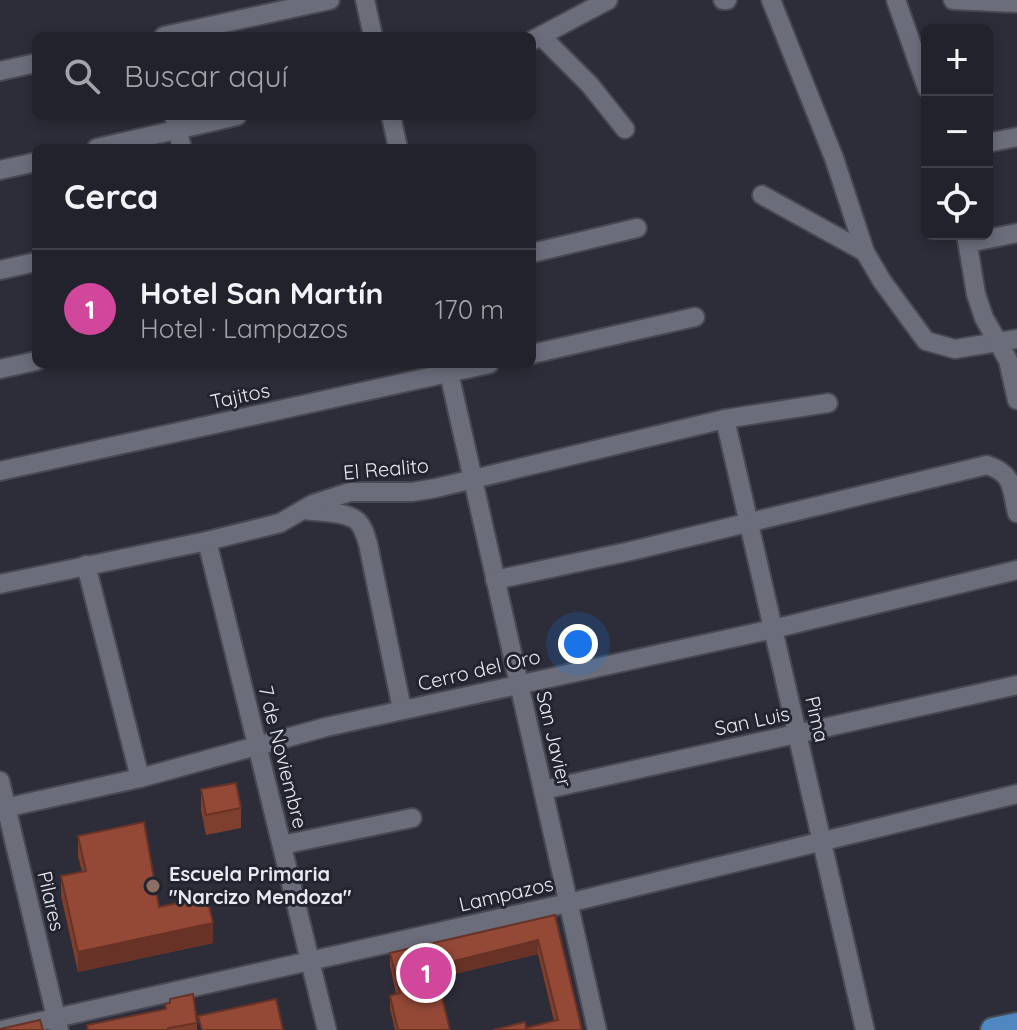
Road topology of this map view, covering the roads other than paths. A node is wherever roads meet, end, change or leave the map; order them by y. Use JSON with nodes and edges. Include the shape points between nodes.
{"nodes":[{"id":1,"x":330,"y":0,"type":"edge"},
{"id":2,"x":365,"y":0,"type":"edge"},
{"id":3,"x":608,"y":0,"type":"edge"},
{"id":4,"x":771,"y":0,"type":"edge"},
{"id":5,"x":896,"y":0,"type":"edge"},
{"id":6,"x":953,"y":0,"type":"edge"},
{"id":7,"x":1012,"y":2,"type":"edge"},
{"id":8,"x":182,"y":32,"type":"edge"},
{"id":9,"x":372,"y":32,"type":"edge"},
{"id":10,"x":537,"y":39,"type":"edge"},
{"id":11,"x":32,"y":64,"type":"edge"},
{"id":12,"x":0,"y":71,"type":"edge"},
{"id":13,"x":921,"y":71,"type":"edge"},
{"id":14,"x":221,"y":120,"type":"edge"},
{"id":15,"x":392,"y":120,"type":"edge"},
{"id":16,"x":625,"y":129,"type":"dead end"},
{"id":17,"x":178,"y":131,"type":"edge"},
{"id":18,"x":1017,"y":137,"type":"edge"},
{"id":19,"x":993,"y":142,"type":"edge"},
{"id":20,"x":116,"y":144,"type":"edge"},
{"id":21,"x":397,"y":144,"type":"edge"},
{"id":22,"x":32,"y":163,"type":"edge"},
{"id":23,"x":0,"y":170,"type":"edge"},
{"id":24,"x":762,"y":195,"type":"dead end"},
{"id":25,"x":637,"y":228,"type":"dead end"},
{"id":26,"x":1017,"y":233,"type":"edge"},
{"id":27,"x":993,"y":236,"type":"edge"},
{"id":28,"x":967,"y":240,"type":"edge"},
{"id":29,"x":536,"y":252,"type":"edge"},
{"id":30,"x":865,"y":252,"type":"junction"},
{"id":31,"x":32,"y":263,"type":"edge"},
{"id":32,"x":0,"y":270,"type":"edge"},
{"id":33,"x":695,"y":317,"type":"dead end"},
{"id":34,"x":1008,"y":341,"type":"edge"},
{"id":35,"x":536,"y":353,"type":"edge"},
{"id":36,"x":32,"y":362,"type":"edge"},
{"id":37,"x":448,"y":368,"type":"edge"},
{"id":38,"x":0,"y":369,"type":"edge"},
{"id":39,"x":1016,"y":392,"type":"edge"},
{"id":40,"x":828,"y":403,"type":"dead end"},
{"id":41,"x":725,"y":419,"type":"junction"},
{"id":42,"x":0,"y":471,"type":"edge"},
{"id":43,"x":472,"y":477,"type":"junction"},
{"id":44,"x":303,"y":510,"type":"junction"},
{"id":45,"x":1017,"y":513,"type":"edge"},
{"id":46,"x":749,"y":522,"type":"junction"},
{"id":47,"x":207,"y":541,"type":"junction"},
{"id":48,"x":86,"y":565,"type":"junction"},
{"id":49,"x":1017,"y":570,"type":"edge"},
{"id":50,"x":495,"y":580,"type":"junction"},
{"id":51,"x":0,"y":584,"type":"edge"},
{"id":52,"x":773,"y":629,"type":"junction"},
{"id":53,"x":518,"y":683,"type":"junction"},
{"id":54,"x":1017,"y":685,"type":"edge"},
{"id":55,"x":402,"y":709,"type":"junction"},
{"id":56,"x":798,"y":734,"type":"junction"},
{"id":57,"x":256,"y":745,"type":"junction"},
{"id":58,"x":140,"y":778,"type":"junction"},
{"id":59,"x":0,"y":781,"type":"edge"},
{"id":60,"x":543,"y":790,"type":"junction"},
{"id":61,"x":1017,"y":794,"type":"edge"},
{"id":62,"x":3,"y":809,"type":"edge"},
{"id":63,"x":412,"y":818,"type":"dead end"},
{"id":64,"x":822,"y":840,"type":"junction"},
{"id":65,"x":282,"y":845,"type":"junction"},
{"id":66,"x":568,"y":903,"type":"junction"},
{"id":67,"x":311,"y":961,"type":"junction"},
{"id":68,"x":57,"y":1023,"type":"edge"},
{"id":69,"x":1017,"y":1025,"type":"edge"},
{"id":70,"x":2,"y":1030,"type":"edge"},
{"id":71,"x":327,"y":1030,"type":"edge"},
{"id":72,"x":597,"y":1030,"type":"edge"},
{"id":73,"x":865,"y":1030,"type":"edge"},
{"id":74,"x":993,"y":1030,"type":"edge"}],
"edges":[{"from":1,"to":8,"type":"street"},
{"from":2,"to":9,"type":"street"},
{"from":3,"to":10,"type":"street"},
{"from":4,"to":30,"type":"street"},
{"from":5,"to":13,"type":"street"},
{"from":6,"to":7,"type":"street"},
{"from":10,"to":16,"type":"street","via":[[590,85]]},
{"from":11,"to":12,"type":"street"},
{"from":14,"to":17,"type":"street"},
{"from":15,"to":21,"type":"street"},
{"from":17,"to":20,"type":"street"},
{"from":18,"to":19,"type":"street"},
{"from":22,"to":23,"type":"street"},
{"from":24,"to":30,"type":"street"},
{"from":25,"to":29,"type":"street"},
{"from":26,"to":27,"type":"street"},
{"from":28,"to":34,"type":"street","via":[[984,318]]},
{"from":30,"to":34,"type":"street","via":[[926,341],[955,349]]},
{"from":31,"to":32,"type":"street"},
{"from":33,"to":35,"type":"street"},
{"from":34,"to":39,"type":"street"},
{"from":36,"to":38,"type":"street"},
{"from":37,"to":42,"type":"street","name":"Tajitos"},
{"from":37,"to":43,"type":"street","name":"San Javier"},
{"from":40,"to":41,"type":"street","name":"El Realito"},
{"from":41,"to":43,"type":"street","name":"El Realito"},
{"from":41,"to":46,"type":"street","name":"Pima"},
{"from":43,"to":44,"type":"street","name":"El Realito","via":[[412,492],[350,492]]},
{"from":43,"to":50,"type":"street","name":"San Javier"},
{"from":44,"to":47,"type":"street","name":"El Realito","via":[[280,523]]},
{"from":44,"to":55,"type":"street","via":[[348,517],[363,529]]},
{"from":45,"to":46,"type":"street","via":[[1009,477],[987,465]]},
{"from":46,"to":50,"type":"street"},
{"from":46,"to":52,"type":"street","name":"Pima"},
{"from":47,"to":48,"type":"street","name":"El Realito"},
{"from":47,"to":57,"type":"street","name":"7 de Noviembre"},
{"from":48,"to":51,"type":"street","name":"El Realito"},
{"from":48,"to":58,"type":"street"},
{"from":49,"to":52,"type":"street","name":"Cerro del Oro"},
{"from":50,"to":53,"type":"street","name":"San Javier"},
{"from":52,"to":53,"type":"street","name":"Cerro del Oro"},
{"from":52,"to":56,"type":"street","name":"Pima"},
{"from":53,"to":55,"type":"street","name":"Cerro del Oro"},
{"from":53,"to":60,"type":"street","name":"San Javier"},
{"from":54,"to":56,"type":"street","name":"San Luis"},
{"from":55,"to":57,"type":"street","name":"Cerro del Oro"},
{"from":56,"to":60,"type":"street","name":"San Luis"},
{"from":56,"to":64,"type":"street","name":"Pima"},
{"from":57,"to":58,"type":"street","name":"Cerro del Oro"},
{"from":57,"to":65,"type":"street","name":"7 de Noviembre"},
{"from":58,"to":62,"type":"street","name":"Cerro del Oro"},
{"from":59,"to":62,"type":"street","name":"Pilares"},
{"from":60,"to":66,"type":"street","name":"San Javier"},
{"from":61,"to":64,"type":"street","name":"Lampazos"},
{"from":62,"to":68,"type":"street","name":"Pilares"},
{"from":63,"to":65,"type":"street"},
{"from":64,"to":66,"type":"street","name":"Lampazos"},
{"from":64,"to":73,"type":"street","name":"Pima"},
{"from":65,"to":67,"type":"street","name":"7 de Noviembre"},
{"from":66,"to":67,"type":"street","name":"Lampazos"},
{"from":66,"to":72,"type":"street","name":"San Javier"},
{"from":67,"to":68,"type":"street","name":"Lampazos"},
{"from":67,"to":71,"type":"street","name":"7 de Noviembre"},
{"from":68,"to":70,"type":"street","name":"Lampazos"},
{"from":69,"to":74,"type":"main road"}]}
